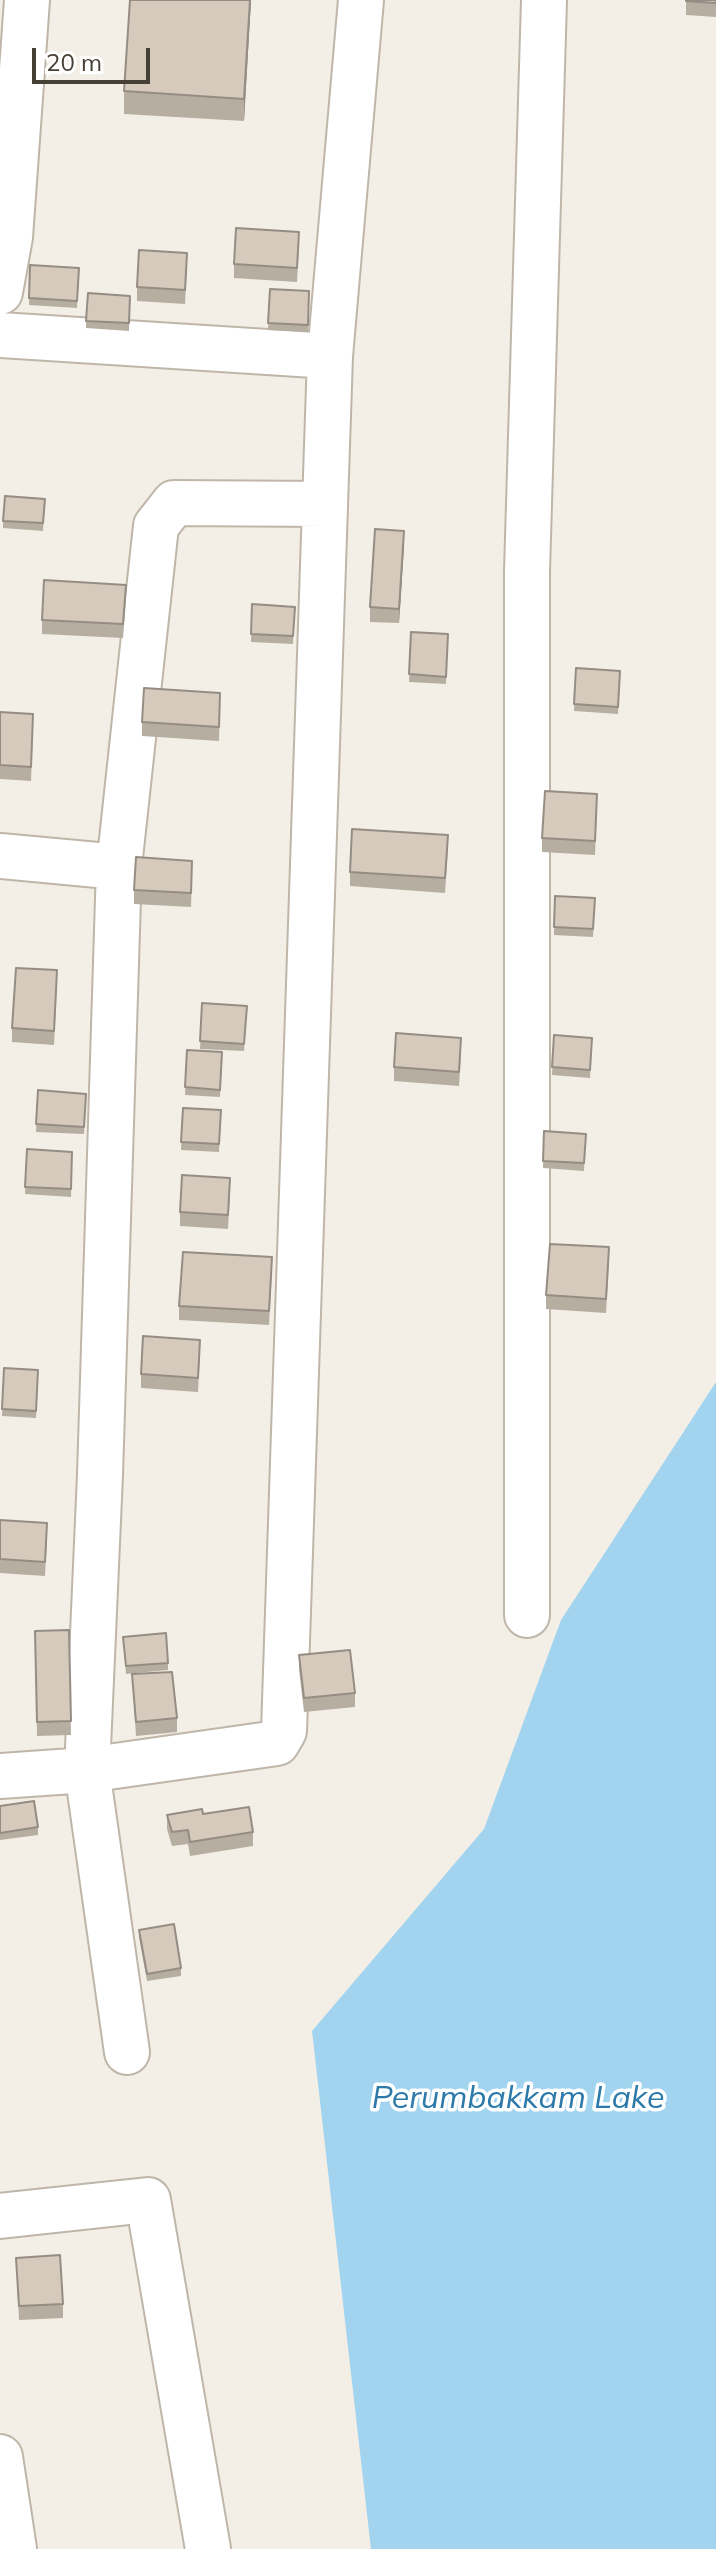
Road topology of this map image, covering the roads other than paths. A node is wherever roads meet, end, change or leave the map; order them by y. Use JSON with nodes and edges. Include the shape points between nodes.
{"nodes":[{"id":1,"x":361,"y":0,"type":"edge"},
{"id":2,"x":544,"y":0,"type":"edge"},
{"id":3,"x":17,"y":17,"type":"edge"},
{"id":4,"x":5,"y":224,"type":"edge"},
{"id":5,"x":0,"y":292,"type":"edge"},
{"id":6,"x":0,"y":335,"type":"edge"},
{"id":7,"x":330,"y":356,"type":"junction"},
{"id":8,"x":325,"y":504,"type":"junction"},
{"id":9,"x":0,"y":856,"type":"edge"},
{"id":10,"x":119,"y":867,"type":"junction"},
{"id":11,"x":527,"y":1615,"type":"dead end"},
{"id":12,"x":87,"y":1770,"type":"junction"},
{"id":13,"x":0,"y":1776,"type":"edge"},
{"id":14,"x":127,"y":2052,"type":"dead end"},
{"id":15,"x":0,"y":2216,"type":"edge"},
{"id":16,"x":0,"y":2457,"type":"edge"},
{"id":17,"x":8,"y":2527,"type":"edge"},
{"id":18,"x":208,"y":2549,"type":"edge"}],
"edges":[{"from":1,"to":7,"type":"street"},
{"from":2,"to":11,"type":"street","via":[[527,571]]},
{"from":3,"to":4,"type":"street"},
{"from":4,"to":5,"type":"street"},
{"from":6,"to":7,"type":"street"},
{"from":7,"to":8,"type":"street"},
{"from":8,"to":10,"type":"street","via":[[174,503],[156,526]]},
{"from":8,"to":12,"type":"street","via":[[284,1731],[277,1743]]},
{"from":9,"to":10,"type":"street"},
{"from":10,"to":12,"type":"street"},
{"from":12,"to":13,"type":"street"},
{"from":12,"to":14,"type":"street"},
{"from":15,"to":18,"type":"street","via":[[148,2200]]},
{"from":16,"to":17,"type":"street"}]}
